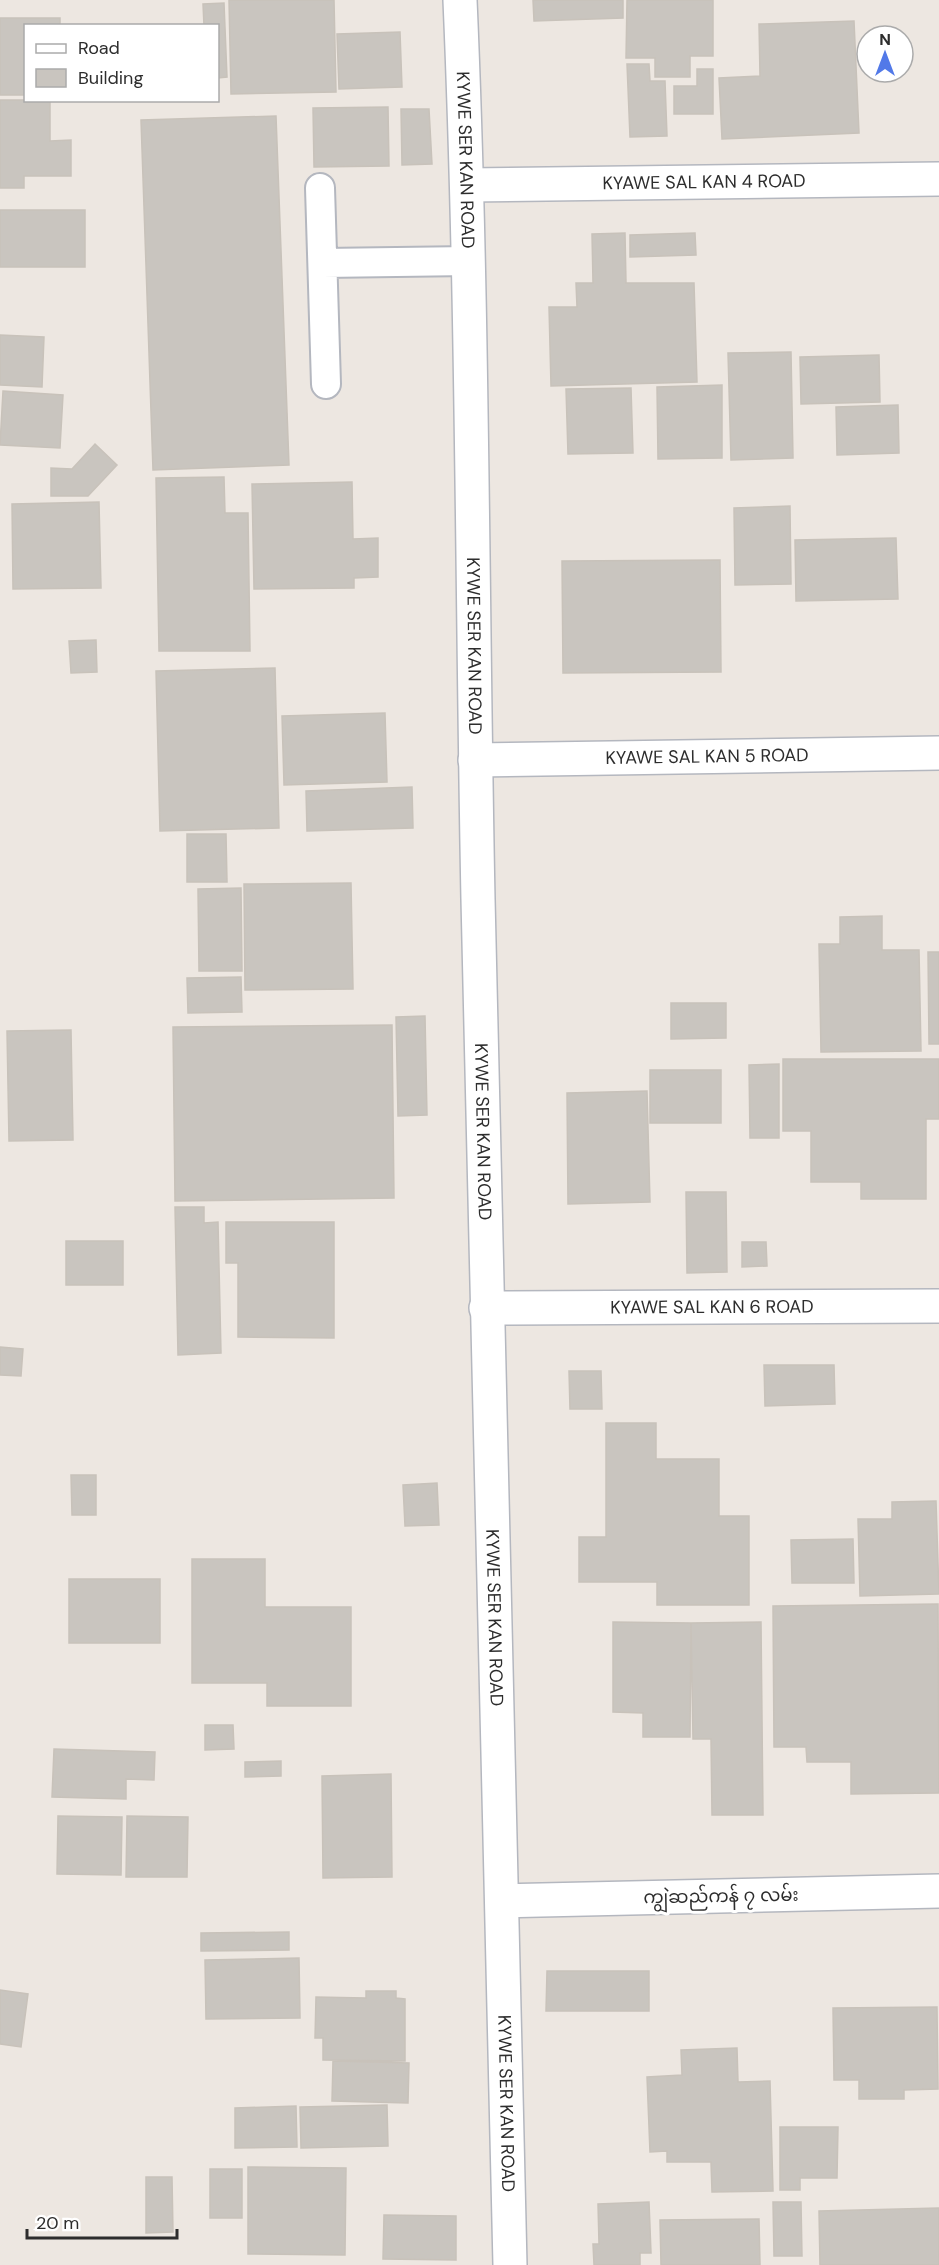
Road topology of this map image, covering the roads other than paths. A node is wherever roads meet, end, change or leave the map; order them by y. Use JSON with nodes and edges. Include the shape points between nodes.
{"nodes":[{"id":1,"x":460,"y":0,"type":"edge"},
{"id":2,"x":939,"y":179,"type":"edge"},
{"id":3,"x":468,"y":185,"type":"junction"},
{"id":4,"x":320,"y":188,"type":"dead end"},
{"id":5,"x":470,"y":261,"type":"junction"},
{"id":6,"x":323,"y":263,"type":"junction"},
{"id":7,"x":326,"y":384,"type":"dead end"},
{"id":8,"x":939,"y":753,"type":"edge"},
{"id":9,"x":475,"y":760,"type":"junction"},
{"id":10,"x":939,"y":1306,"type":"edge"},
{"id":11,"x":486,"y":1308,"type":"junction"},
{"id":12,"x":939,"y":1891,"type":"edge"},
{"id":13,"x":502,"y":1901,"type":"junction"},
{"id":14,"x":510,"y":2265,"type":"edge"}],
"edges":[{"from":1,"to":3,"type":"street","name":"KYWE SER KAN ROAD"},
{"from":2,"to":3,"type":"street","name":"KYAWE SAL KAN 4 ROAD"},
{"from":3,"to":5,"type":"street","name":"KYWE SER KAN ROAD"},
{"from":4,"to":6,"type":"lane"},
{"from":5,"to":6,"type":"lane"},
{"from":5,"to":9,"type":"street","name":"KYWE SER KAN ROAD"},
{"from":6,"to":7,"type":"lane"},
{"from":8,"to":9,"type":"street","name":"KYAWE SAL KAN 5 ROAD"},
{"from":9,"to":11,"type":"street","name":"KYWE SER KAN ROAD"},
{"from":10,"to":11,"type":"street","name":"KYAWE SAL KAN 6 ROAD"},
{"from":11,"to":13,"type":"street","name":"KYWE SER KAN ROAD"},
{"from":12,"to":13,"type":"street","name":"ကျွဲဆည်ကန် ၇ လမ်း"},
{"from":13,"to":14,"type":"street","name":"KYWE SER KAN ROAD"}]}
